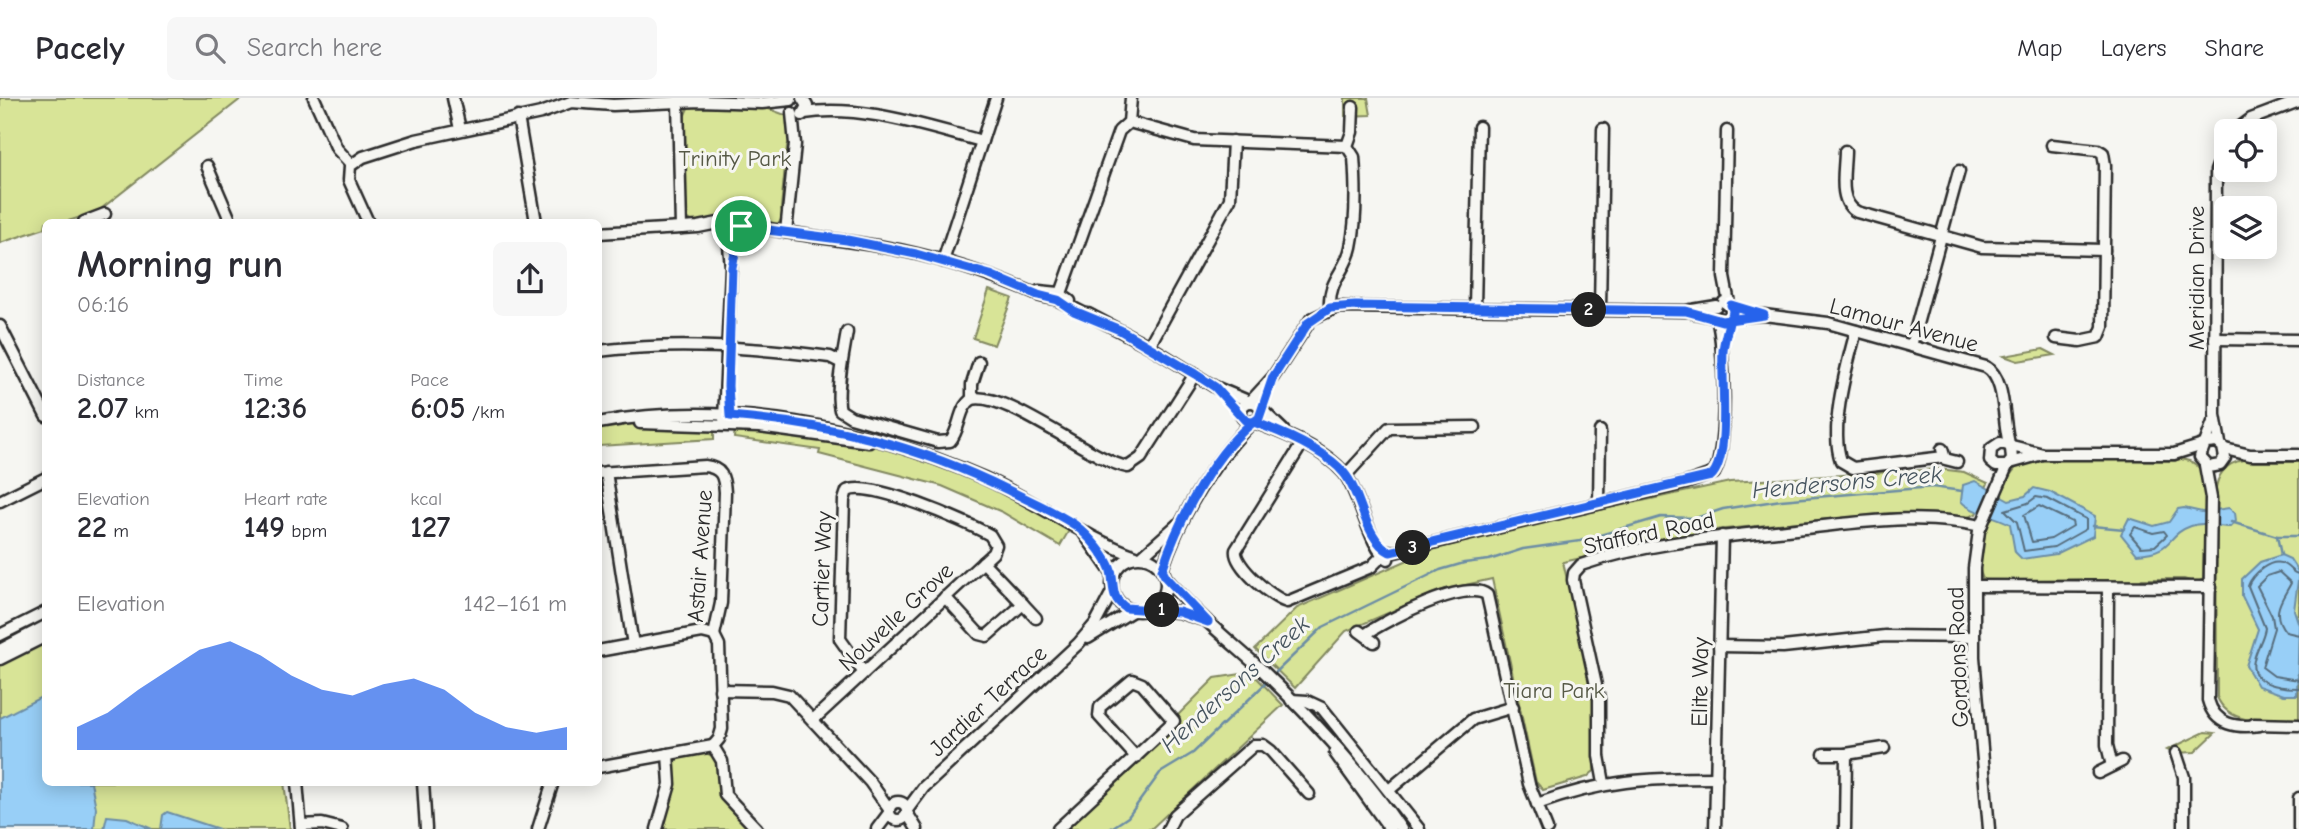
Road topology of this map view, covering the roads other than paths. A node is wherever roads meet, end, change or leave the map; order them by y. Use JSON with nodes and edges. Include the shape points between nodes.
{"nodes":[{"id":1,"x":314,"y":98,"type":"edge"},
{"id":2,"x":453,"y":98,"type":"edge"},
{"id":3,"x":996,"y":98,"type":"edge"},
{"id":4,"x":1131,"y":98,"type":"edge"},
{"id":5,"x":798,"y":99,"type":"edge"},
{"id":6,"x":678,"y":101,"type":"junction"},
{"id":7,"x":2299,"y":101,"type":"edge"},
{"id":8,"x":573,"y":102,"type":"edge"},
{"id":9,"x":762,"y":103,"type":"junction"},
{"id":10,"x":1353,"y":107,"type":"dead end"},
{"id":11,"x":837,"y":111,"type":"junction"},
{"id":12,"x":797,"y":113,"type":"junction"},
{"id":13,"x":518,"y":117,"type":"junction"},
{"id":14,"x":2253,"y":119,"type":"edge"},
{"id":15,"x":1129,"y":122,"type":"junction"},
{"id":16,"x":1479,"y":127,"type":"dead end"},
{"id":17,"x":460,"y":129,"type":"junction"},
{"id":18,"x":1603,"y":129,"type":"dead end"},
{"id":19,"x":1727,"y":131,"type":"dead end"},
{"id":20,"x":982,"y":141,"type":"junction"},
{"id":21,"x":1233,"y":141,"type":"junction"},
{"id":22,"x":2052,"y":145,"type":"dead end"},
{"id":23,"x":1347,"y":146,"type":"junction"},
{"id":24,"x":1845,"y":151,"type":"dead end"},
{"id":25,"x":351,"y":164,"type":"junction"},
{"id":26,"x":207,"y":166,"type":"dead end"},
{"id":27,"x":1959,"y":171,"type":"dead end"},
{"id":28,"x":2216,"y":182,"type":"edge"},
{"id":29,"x":231,"y":219,"type":"edge"},
{"id":30,"x":367,"y":219,"type":"edge"},
{"id":31,"x":535,"y":219,"type":"edge"},
{"id":32,"x":681,"y":228,"type":"junction"},
{"id":33,"x":733,"y":230,"type":"junction"},
{"id":34,"x":786,"y":232,"type":"junction"},
{"id":35,"x":602,"y":233,"type":"edge"},
{"id":36,"x":1941,"y":235,"type":"junction"},
{"id":37,"x":2104,"y":250,"type":"junction"},
{"id":38,"x":943,"y":261,"type":"junction"},
{"id":39,"x":1724,"y":277,"type":"junction"},
{"id":40,"x":1060,"y":296,"type":"junction"},
{"id":41,"x":1730,"y":304,"type":"junction"},
{"id":42,"x":1717,"y":305,"type":"junction"},
{"id":43,"x":1334,"y":307,"type":"junction"},
{"id":44,"x":1475,"y":307,"type":"junction"},
{"id":45,"x":1600,"y":310,"type":"junction"},
{"id":46,"x":1686,"y":311,"type":"junction"},
{"id":47,"x":1764,"y":315,"type":"junction"},
{"id":48,"x":1717,"y":318,"type":"junction"},
{"id":49,"x":1731,"y":318,"type":"junction"},
{"id":50,"x":0,"y":327,"type":"edge"},
{"id":51,"x":1856,"y":331,"type":"junction"},
{"id":52,"x":847,"y":332,"type":"dead end"},
{"id":53,"x":2056,"y":338,"type":"dead end"},
{"id":54,"x":2215,"y":339,"type":"junction"},
{"id":55,"x":2299,"y":340,"type":"edge"},
{"id":56,"x":729,"y":346,"type":"junction"},
{"id":57,"x":1149,"y":346,"type":"junction"},
{"id":58,"x":1911,"y":346,"type":"junction"},
{"id":59,"x":1723,"y":350,"type":"junction"},
{"id":60,"x":602,"y":351,"type":"edge"},
{"id":61,"x":840,"y":362,"type":"junction"},
{"id":62,"x":979,"y":362,"type":"dead end"},
{"id":63,"x":1195,"y":374,"type":"junction"},
{"id":64,"x":1273,"y":377,"type":"junction"},
{"id":65,"x":1215,"y":387,"type":"junction"},
{"id":66,"x":972,"y":399,"type":"junction"},
{"id":67,"x":1249,"y":401,"type":"junction"},
{"id":68,"x":42,"y":408,"type":"edge"},
{"id":69,"x":1261,"y":408,"type":"junction"},
{"id":70,"x":2001,"y":409,"type":"junction"},
{"id":71,"x":1241,"y":414,"type":"junction"},
{"id":72,"x":2215,"y":415,"type":"junction"},
{"id":73,"x":727,"y":420,"type":"junction"},
{"id":74,"x":1253,"y":422,"type":"junction"},
{"id":75,"x":602,"y":423,"type":"edge"},
{"id":76,"x":1475,"y":426,"type":"dead end"},
{"id":77,"x":1600,"y":431,"type":"dead end"},
{"id":78,"x":1288,"y":435,"type":"junction"},
{"id":79,"x":1302,"y":444,"type":"junction"},
{"id":80,"x":2205,"y":444,"type":"junction"},
{"id":81,"x":1229,"y":446,"type":"junction"},
{"id":82,"x":1993,"y":446,"type":"junction"},
{"id":83,"x":2222,"y":446,"type":"junction"},
{"id":84,"x":2010,"y":448,"type":"junction"},
{"id":85,"x":2043,"y":454,"type":"junction"},
{"id":86,"x":2174,"y":454,"type":"junction"},
{"id":87,"x":2250,"y":455,"type":"junction"},
{"id":88,"x":2299,"y":455,"type":"edge"},
{"id":89,"x":1956,"y":462,"type":"dead end"},
{"id":90,"x":2203,"y":463,"type":"junction"},
{"id":91,"x":1993,"y":464,"type":"junction"},
{"id":92,"x":2009,"y":464,"type":"junction"},
{"id":93,"x":2222,"y":464,"type":"junction"},
{"id":94,"x":602,"y":472,"type":"edge"},
{"id":95,"x":1346,"y":475,"type":"junction"},
{"id":96,"x":42,"y":480,"type":"edge"},
{"id":97,"x":1996,"y":487,"type":"junction"},
{"id":98,"x":0,"y":501,"type":"edge"},
{"id":99,"x":1599,"y":503,"type":"junction"},
{"id":100,"x":2211,"y":503,"type":"junction"},
{"id":101,"x":1181,"y":521,"type":"junction"},
{"id":102,"x":1982,"y":525,"type":"junction"},
{"id":103,"x":1076,"y":526,"type":"junction"},
{"id":104,"x":1722,"y":536,"type":"junction"},
{"id":105,"x":994,"y":539,"type":"joint"},
{"id":106,"x":1385,"y":554,"type":"junction"},
{"id":107,"x":1139,"y":556,"type":"junction"},
{"id":108,"x":983,"y":562,"type":"junction"},
{"id":109,"x":1164,"y":574,"type":"junction"},
{"id":110,"x":1113,"y":575,"type":"junction"},
{"id":111,"x":1973,"y":586,"type":"junction"},
{"id":112,"x":2108,"y":587,"type":"junction"},
{"id":113,"x":2211,"y":587,"type":"junction"},
{"id":114,"x":1112,"y":592,"type":"junction"},
{"id":115,"x":945,"y":597,"type":"junction"},
{"id":116,"x":1023,"y":604,"type":"junction"},
{"id":117,"x":1149,"y":609,"type":"junction"},
{"id":118,"x":1132,"y":611,"type":"junction"},
{"id":119,"x":42,"y":614,"type":"edge"},
{"id":120,"x":1036,"y":618,"type":"dead end"},
{"id":121,"x":1208,"y":622,"type":"junction"},
{"id":122,"x":42,"y":628,"type":"edge"},
{"id":123,"x":0,"y":635,"type":"edge"},
{"id":124,"x":714,"y":635,"type":"junction"},
{"id":125,"x":1974,"y":637,"type":"junction"},
{"id":126,"x":42,"y":638,"type":"edge"},
{"id":127,"x":1374,"y":642,"type":"dead end"},
{"id":128,"x":1078,"y":644,"type":"junction"},
{"id":129,"x":633,"y":645,"type":"junction"},
{"id":130,"x":1719,"y":646,"type":"junction"},
{"id":131,"x":0,"y":650,"type":"edge"},
{"id":132,"x":602,"y":650,"type":"edge"},
{"id":133,"x":0,"y":659,"type":"edge"},
{"id":134,"x":864,"y":673,"type":"junction"},
{"id":135,"x":720,"y":690,"type":"junction"},
{"id":136,"x":1291,"y":700,"type":"junction"},
{"id":137,"x":1513,"y":708,"type":"junction"},
{"id":138,"x":813,"y":720,"type":"junction"},
{"id":139,"x":2299,"y":725,"type":"edge"},
{"id":140,"x":713,"y":746,"type":"junction"},
{"id":141,"x":1884,"y":748,"type":"dead end"},
{"id":142,"x":2176,"y":753,"type":"dead end"},
{"id":143,"x":668,"y":754,"type":"junction"},
{"id":144,"x":1824,"y":754,"type":"dead end"},
{"id":145,"x":1846,"y":754,"type":"junction"},
{"id":146,"x":1136,"y":757,"type":"junction"},
{"id":147,"x":2122,"y":761,"type":"dead end"},
{"id":148,"x":602,"y":766,"type":"edge"},
{"id":149,"x":2112,"y":766,"type":"junction"},
{"id":150,"x":2098,"y":773,"type":"dead end"},
{"id":151,"x":1717,"y":778,"type":"junction"},
{"id":152,"x":1604,"y":783,"type":"junction"},
{"id":153,"x":297,"y":786,"type":"edge"},
{"id":154,"x":423,"y":786,"type":"edge"},
{"id":155,"x":552,"y":786,"type":"edge"},
{"id":156,"x":1390,"y":790,"type":"junction"},
{"id":157,"x":1308,"y":794,"type":"dead end"},
{"id":158,"x":2299,"y":798,"type":"edge"},
{"id":159,"x":1537,"y":804,"type":"junction"},
{"id":160,"x":898,"y":811,"type":"junction"},
{"id":161,"x":301,"y":827,"type":"edge"},
{"id":162,"x":1393,"y":828,"type":"edge"},
{"id":163,"x":342,"y":829,"type":"edge"},
{"id":164,"x":426,"y":829,"type":"edge"},
{"id":165,"x":538,"y":829,"type":"edge"},
{"id":166,"x":657,"y":829,"type":"edge"},
{"id":167,"x":757,"y":829,"type":"edge"},
{"id":168,"x":877,"y":829,"type":"edge"},
{"id":169,"x":884,"y":829,"type":"edge"},
{"id":170,"x":911,"y":829,"type":"edge"},
{"id":171,"x":917,"y":829,"type":"edge"},
{"id":172,"x":1058,"y":829,"type":"edge"},
{"id":173,"x":1168,"y":829,"type":"edge"},
{"id":174,"x":1419,"y":829,"type":"edge"},
{"id":175,"x":1547,"y":829,"type":"edge"},
{"id":176,"x":1716,"y":829,"type":"edge"},
{"id":177,"x":1845,"y":829,"type":"edge"},
{"id":178,"x":1989,"y":829,"type":"edge"},
{"id":179,"x":2184,"y":829,"type":"edge"},
{"id":180,"x":2299,"y":829,"type":"edge"}],
"edges":[{"from":1,"to":25,"type":"street","via":[[337,149]]},
{"from":2,"to":17,"type":"street"},
{"from":3,"to":20,"type":"street"},
{"from":4,"to":15,"type":"street"},
{"from":5,"to":9,"type":"street"},
{"from":5,"to":11,"type":"street"},
{"from":5,"to":12,"type":"street"},
{"from":5,"to":12,"type":"street"},
{"from":6,"to":8,"type":"street"},
{"from":6,"to":9,"type":"street"},
{"from":6,"to":32,"type":"street"},
{"from":7,"to":14,"type":"street"},
{"from":8,"to":13,"type":"street"},
{"from":9,"to":12,"type":"street"},
{"from":10,"to":23,"type":"street"},
{"from":11,"to":12,"type":"street"},
{"from":11,"to":20,"type":"street"},
{"from":12,"to":34,"type":"street"},
{"from":13,"to":17,"type":"street"},
{"from":13,"to":31,"type":"street"},
{"from":15,"to":21,"type":"street","via":[[1185,138]]},
{"from":15,"to":40,"type":"street","via":[[1119,131]]},
{"from":16,"to":44,"type":"street"},
{"from":17,"to":25,"type":"street","via":[[389,148]]},
{"from":18,"to":45,"type":"street"},
{"from":19,"to":39,"type":"street"},
{"from":20,"to":38,"type":"street"},
{"from":21,"to":23,"type":"street"},
{"from":21,"to":57,"type":"street","via":[[1230,200]]},
{"from":22,"to":37,"type":"street","via":[[2103,153]]},
{"from":23,"to":43,"type":"street","via":[[1354,157],[1353,238],[1332,285]]},
{"from":24,"to":36,"type":"street","via":[[1845,198],[1852,210]]},
{"from":25,"to":30,"type":"street","via":[[349,180]]},
{"from":26,"to":29,"type":"street"},
{"from":27,"to":36,"type":"street"},
{"from":28,"to":54,"type":"street","name":"Meridian Drive"},
{"from":32,"to":33,"type":"street"},
{"from":32,"to":35,"type":"street"},
{"from":33,"to":34,"type":"street"},
{"from":33,"to":56,"type":"street"},
{"from":34,"to":38,"type":"street"},
{"from":36,"to":37,"type":"street","via":[[1998,249]]},
{"from":36,"to":58,"type":"street"},
{"from":37,"to":53,"type":"street","via":[[2102,333],[2090,340]]},
{"from":38,"to":40,"type":"street","via":[[1038,295]]},
{"from":39,"to":41,"type":"street"},
{"from":39,"to":42,"type":"street"},
{"from":40,"to":57,"type":"street","via":[[1074,311]]},
{"from":41,"to":42,"type":"street"},
{"from":41,"to":47,"type":"street","name":"Lamour Avenue"},
{"from":41,"to":49,"type":"street"},
{"from":42,"to":46,"type":"street"},
{"from":42,"to":48,"type":"street"},
{"from":43,"to":44,"type":"street"},
{"from":43,"to":64,"type":"street","via":[[1308,323]]},
{"from":44,"to":45,"type":"street"},
{"from":45,"to":46,"type":"street"},
{"from":46,"to":48,"type":"street"},
{"from":47,"to":49,"type":"street","name":"Lamour Avenue"},
{"from":47,"to":51,"type":"street","name":"Lamour Avenue"},
{"from":48,"to":49,"type":"street","name":"Lamour Avenue"},
{"from":48,"to":59,"type":"street"},
{"from":49,"to":59,"type":"street"},
{"from":50,"to":68,"type":"street"},
{"from":51,"to":58,"type":"street","name":"Lamour Avenue"},
{"from":51,"to":89,"type":"street","via":[[1840,391],[1841,461],[1853,468],[1943,453]]},
{"from":52,"to":61,"type":"street"},
{"from":54,"to":55,"type":"street"},
{"from":54,"to":72,"type":"street","name":"Meridian Drive"},
{"from":56,"to":60,"type":"street"},
{"from":56,"to":61,"type":"street","via":[[830,357]]},
{"from":56,"to":73,"type":"street"},
{"from":57,"to":63,"type":"street"},
{"from":58,"to":70,"type":"street","name":"Lamour Avenue","via":[[1991,370],[2001,384]]},
{"from":59,"to":99,"type":"street","via":[[1722,447],[1717,475]]},
{"from":61,"to":66,"type":"street","via":[[838,406],[843,414],[938,442],[953,438],[964,406]]},
{"from":62,"to":66,"type":"street"},
{"from":63,"to":65,"type":"street"},
{"from":63,"to":66,"type":"street","via":[[1141,458],[1128,467],[1007,408]]},
{"from":64,"to":67,"type":"street"},
{"from":64,"to":69,"type":"street"},
{"from":65,"to":67,"type":"street"},
{"from":65,"to":71,"type":"street"},
{"from":67,"to":69,"type":"street"},
{"from":67,"to":71,"type":"street"},
{"from":69,"to":74,"type":"street"},
{"from":69,"to":78,"type":"street"},
{"from":70,"to":82,"type":"street","name":"Lamour Avenue"},
{"from":70,"to":84,"type":"street","name":"Lamour Avenue"},
{"from":71,"to":74,"type":"street"},
{"from":71,"to":81,"type":"street"},
{"from":72,"to":80,"type":"street","name":"Meridian Drive"},
{"from":72,"to":83,"type":"street","name":"Meridian Drive"},
{"from":73,"to":75,"type":"street"},
{"from":73,"to":103,"type":"street","via":[[907,449],[984,478]]},
{"from":74,"to":78,"type":"street"},
{"from":74,"to":81,"type":"street"},
{"from":76,"to":95,"type":"street","via":[[1389,428]]},
{"from":77,"to":99,"type":"street"},
{"from":78,"to":79,"type":"street"},
{"from":79,"to":95,"type":"street"},
{"from":79,"to":106,"type":"street","via":[[1235,556],[1242,567],[1287,602],[1371,567]]},
{"from":80,"to":83,"type":"street"},
{"from":80,"to":86,"type":"street"},
{"from":80,"to":90,"type":"street","name":"Meridian Drive","via":[[2199,453]]},
{"from":81,"to":101,"type":"street"},
{"from":82,"to":84,"type":"street","via":[[2000,443]]},
{"from":82,"to":91,"type":"street","via":[[1989,457]]},
{"from":83,"to":87,"type":"street"},
{"from":83,"to":93,"type":"street","name":"Meridian Drive"},
{"from":84,"to":85,"type":"street"},
{"from":84,"to":92,"type":"street"},
{"from":85,"to":86,"type":"street"},
{"from":85,"to":92,"type":"street"},
{"from":86,"to":90,"type":"street"},
{"from":87,"to":88,"type":"street"},
{"from":87,"to":93,"type":"street"},
{"from":90,"to":93,"type":"street"},
{"from":90,"to":100,"type":"street","name":"Meridian Drive"},
{"from":91,"to":92,"type":"street"},
{"from":91,"to":97,"type":"street","name":"Gordons Road"},
{"from":92,"to":97,"type":"street","name":"Gordons Road"},
{"from":93,"to":100,"type":"street","name":"Meridian Drive"},
{"from":94,"to":124,"type":"street","name":"Astair Avenue","via":[[705,466],[722,474],[721,603]]},
{"from":94,"to":129,"type":"street"},
{"from":95,"to":106,"type":"street"},
{"from":96,"to":98,"type":"street"},
{"from":97,"to":102,"type":"street","name":"Gordons Road"},
{"from":99,"to":106,"type":"street"},
{"from":100,"to":113,"type":"street"},
{"from":101,"to":107,"type":"street"},
{"from":101,"to":109,"type":"street"},
{"from":102,"to":104,"type":"street","name":"Stafford Road","via":[[1891,520]]},
{"from":102,"to":111,"type":"street","name":"Gordons Road"},
{"from":103,"to":107,"type":"street"},
{"from":103,"to":110,"type":"street"},
{"from":104,"to":130,"type":"street","name":"Elite Way"},
{"from":104,"to":152,"type":"street","name":"Stafford Road","via":[[1586,564],[1574,573],[1600,699],[1599,756]]},
{"from":105,"to":108,"type":"street","name":"Nouvelle Grove","via":[[995,551]]},
{"from":105,"to":134,"type":"street","name":"Cartier Way","via":[[904,500],[862,488],[847,491],[840,639]]},
{"from":107,"to":109,"type":"street","via":[[1157,563]]},
{"from":107,"to":110,"type":"street","via":[[1121,562]]},
{"from":108,"to":115,"type":"street","name":"Nouvelle Grove"},
{"from":108,"to":116,"type":"street"},
{"from":109,"to":117,"type":"street","via":[[1161,600]]},
{"from":109,"to":121,"type":"street"},
{"from":110,"to":114,"type":"street"},
{"from":111,"to":112,"type":"street"},
{"from":111,"to":125,"type":"street","name":"Gordons Road"},
{"from":112,"to":113,"type":"street"},
{"from":112,"to":149,"type":"street","via":[[2107,745]]},
{"from":113,"to":139,"type":"street","via":[[2210,676],[2216,705],[2234,721]]},
{"from":114,"to":118,"type":"street"},
{"from":114,"to":128,"type":"street","name":"Jardier Terrace"},
{"from":115,"to":116,"type":"street","via":[[984,636]]},
{"from":115,"to":134,"type":"street","name":"Nouvelle Grove"},
{"from":116,"to":120,"type":"street"},
{"from":117,"to":118,"type":"street"},
{"from":117,"to":121,"type":"street","via":[[1179,612]]},
{"from":118,"to":128,"type":"street","name":"Jardier Terrace"},
{"from":119,"to":123,"type":"street"},
{"from":121,"to":136,"type":"street"},
{"from":122,"to":131,"type":"street"},
{"from":124,"to":129,"type":"street","via":[[702,632]]},
{"from":124,"to":135,"type":"street","name":"Astair Avenue","via":[[719,645]]},
{"from":125,"to":130,"type":"street","via":[[1885,636],[1774,647]]},
{"from":125,"to":178,"type":"street","name":"Gordons Road"},
{"from":126,"to":133,"type":"street"},
{"from":127,"to":137,"type":"street","via":[[1362,632],[1445,596],[1483,592],[1491,607]]},
{"from":128,"to":160,"type":"street","name":"Jardier Terrace"},
{"from":129,"to":132,"type":"street"},
{"from":130,"to":151,"type":"street","name":"Elite Way"},
{"from":134,"to":138,"type":"street","name":"Nouvelle Grove"},
{"from":135,"to":138,"type":"street","via":[[785,693]]},
{"from":135,"to":140,"type":"street","name":"Astair Avenue","via":[[722,729]]},
{"from":136,"to":156,"type":"street","via":[[1322,708]]},
{"from":136,"to":162,"type":"street","via":[[1357,771]]},
{"from":137,"to":156,"type":"street","via":[[1473,719]]},
{"from":137,"to":159,"type":"street"},
{"from":138,"to":160,"type":"street"},
{"from":140,"to":143,"type":"street"},
{"from":140,"to":167,"type":"street","via":[[722,761],[725,795]]},
{"from":141,"to":145,"type":"street"},
{"from":142,"to":179,"type":"street","via":[[2187,767]]},
{"from":143,"to":148,"type":"street"},
{"from":143,"to":166,"type":"street","via":[[670,784]]},
{"from":144,"to":145,"type":"street"},
{"from":145,"to":177,"type":"street"},
{"from":146,"to":146,"type":"street","via":[[1174,721],[1130,680],[1100,707],[1100,719]]},
{"from":146,"to":172,"type":"street"},
{"from":147,"to":149,"type":"street"},
{"from":149,"to":150,"type":"street"},
{"from":151,"to":152,"type":"street"},
{"from":151,"to":176,"type":"street","name":"Elite Way"},
{"from":152,"to":159,"type":"street"},
{"from":153,"to":161,"type":"street"},
{"from":154,"to":164,"type":"street"},
{"from":155,"to":165,"type":"street"},
{"from":156,"to":174,"type":"street"},
{"from":157,"to":173,"type":"street","via":[[1271,751],[1254,745],[1175,815]]},
{"from":158,"to":180,"type":"street"},
{"from":159,"to":175,"type":"street"},
{"from":160,"to":168,"type":"street","name":"Jardier Terrace"},
{"from":160,"to":169,"type":"street","name":"Jardier Terrace"},
{"from":160,"to":170,"type":"street"},
{"from":160,"to":171,"type":"street"},
{"from":161,"to":163,"type":"street","via":[[322,824]]}]}
